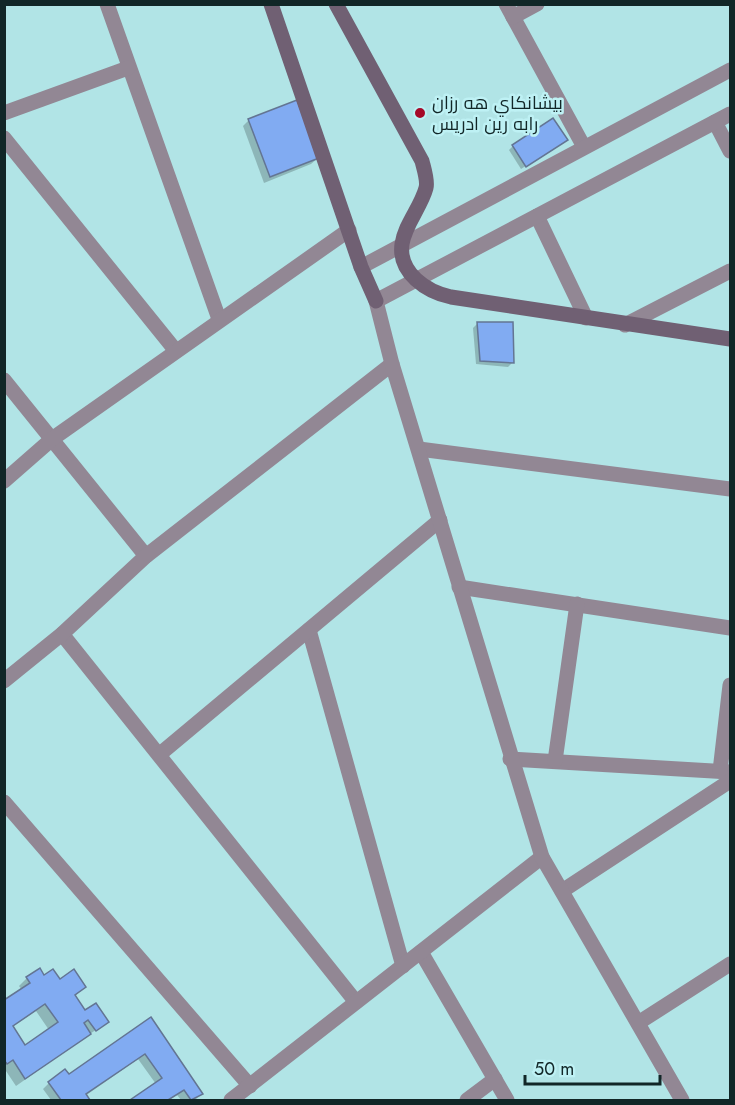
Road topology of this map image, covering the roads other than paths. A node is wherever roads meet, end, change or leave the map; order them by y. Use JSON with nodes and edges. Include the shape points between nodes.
{"nodes":[{"id":1,"x":107,"y":4,"type":"edge"},
{"id":2,"x":271,"y":4,"type":"edge"},
{"id":3,"x":336,"y":4,"type":"edge"},
{"id":4,"x":537,"y":4,"type":"edge"},
{"id":5,"x":510,"y":11,"type":"edge"},
{"id":6,"x":128,"y":68,"type":"junction"},
{"id":7,"x":730,"y":70,"type":"edge"},
{"id":8,"x":4,"y":113,"type":"edge"},
{"id":9,"x":730,"y":114,"type":"edge"},
{"id":10,"x":716,"y":122,"type":"junction"},
{"id":11,"x":4,"y":138,"type":"edge"},
{"id":12,"x":584,"y":147,"type":"junction"},
{"id":13,"x":730,"y":151,"type":"edge"},
{"id":14,"x":537,"y":216,"type":"junction"},
{"id":15,"x":349,"y":230,"type":"junction"},
{"id":16,"x":402,"y":244,"type":"junction"},
{"id":17,"x":361,"y":267,"type":"junction"},
{"id":18,"x":730,"y":271,"type":"edge"},
{"id":19,"x":417,"y":281,"type":"junction"},
{"id":20,"x":376,"y":301,"type":"junction"},
{"id":21,"x":586,"y":318,"type":"junction"},
{"id":22,"x":219,"y":319,"type":"junction"},
{"id":23,"x":625,"y":325,"type":"junction"},
{"id":24,"x":730,"y":339,"type":"edge"},
{"id":25,"x":176,"y":351,"type":"junction"},
{"id":26,"x":392,"y":364,"type":"junction"},
{"id":27,"x":4,"y":380,"type":"edge"},
{"id":28,"x":52,"y":439,"type":"junction"},
{"id":29,"x":419,"y":449,"type":"junction"},
{"id":30,"x":4,"y":481,"type":"edge"},
{"id":31,"x":730,"y":489,"type":"edge"},
{"id":32,"x":440,"y":520,"type":"junction"},
{"id":33,"x":146,"y":556,"type":"junction"},
{"id":34,"x":459,"y":587,"type":"junction"},
{"id":35,"x":577,"y":604,"type":"junction"},
{"id":36,"x":730,"y":627,"type":"edge"},
{"id":37,"x":309,"y":630,"type":"junction"},
{"id":38,"x":62,"y":634,"type":"junction"},
{"id":39,"x":4,"y":681,"type":"edge"},
{"id":40,"x":730,"y":685,"type":"edge"},
{"id":41,"x":160,"y":754,"type":"junction"},
{"id":42,"x":510,"y":759,"type":"junction"},
{"id":43,"x":555,"y":761,"type":"junction"},
{"id":44,"x":727,"y":775,"type":"edge"},
{"id":45,"x":4,"y":801,"type":"edge"},
{"id":46,"x":542,"y":857,"type":"junction"},
{"id":47,"x":562,"y":891,"type":"junction"},
{"id":48,"x":421,"y":952,"type":"junction"},
{"id":49,"x":730,"y":964,"type":"edge"},
{"id":50,"x":403,"y":966,"type":"junction"},
{"id":51,"x":356,"y":1002,"type":"junction"},
{"id":52,"x":638,"y":1023,"type":"junction"},
{"id":53,"x":495,"y":1079,"type":"junction"},
{"id":54,"x":250,"y":1086,"type":"junction"},
{"id":55,"x":231,"y":1101,"type":"edge"},
{"id":56,"x":467,"y":1101,"type":"edge"},
{"id":57,"x":507,"y":1101,"type":"edge"},
{"id":58,"x":682,"y":1101,"type":"edge"}],
"edges":[{"from":1,"to":6,"type":"street"},
{"from":2,"to":15,"type":"main road"},
{"from":3,"to":16,"type":"main road","via":[[422,161],[427,187]]},
{"from":4,"to":5,"type":"street"},
{"from":5,"to":12,"type":"street"},
{"from":6,"to":8,"type":"street"},
{"from":6,"to":22,"type":"street"},
{"from":7,"to":12,"type":"street"},
{"from":9,"to":10,"type":"street"},
{"from":10,"to":13,"type":"street"},
{"from":10,"to":14,"type":"street"},
{"from":11,"to":25,"type":"street"},
{"from":12,"to":16,"type":"street"},
{"from":14,"to":19,"type":"street"},
{"from":14,"to":21,"type":"street"},
{"from":15,"to":17,"type":"main road"},
{"from":15,"to":22,"type":"street"},
{"from":16,"to":17,"type":"street"},
{"from":16,"to":19,"type":"main road","via":[[406,265]]},
{"from":17,"to":20,"type":"main road"},
{"from":18,"to":23,"type":"street"},
{"from":19,"to":20,"type":"street"},
{"from":19,"to":21,"type":"main road","via":[[436,293]]},
{"from":20,"to":26,"type":"street"},
{"from":21,"to":23,"type":"main road"},
{"from":22,"to":25,"type":"street"},
{"from":23,"to":24,"type":"main road"},
{"from":25,"to":28,"type":"street"},
{"from":26,"to":29,"type":"street"},
{"from":26,"to":33,"type":"street"},
{"from":27,"to":28,"type":"street"},
{"from":28,"to":30,"type":"street"},
{"from":28,"to":33,"type":"street"},
{"from":29,"to":31,"type":"street"},
{"from":29,"to":32,"type":"street"},
{"from":32,"to":34,"type":"street"},
{"from":32,"to":37,"type":"street"},
{"from":33,"to":38,"type":"street"},
{"from":34,"to":35,"type":"street"},
{"from":34,"to":42,"type":"street"},
{"from":35,"to":36,"type":"street"},
{"from":35,"to":43,"type":"street"},
{"from":37,"to":41,"type":"street"},
{"from":37,"to":50,"type":"street"},
{"from":38,"to":39,"type":"street"},
{"from":38,"to":41,"type":"street"},
{"from":40,"to":44,"type":"street"},
{"from":41,"to":51,"type":"street"},
{"from":42,"to":43,"type":"street"},
{"from":42,"to":46,"type":"street"},
{"from":43,"to":44,"type":"street"},
{"from":44,"to":47,"type":"street"},
{"from":45,"to":54,"type":"street"},
{"from":46,"to":47,"type":"street"},
{"from":46,"to":48,"type":"street"},
{"from":47,"to":52,"type":"street"},
{"from":48,"to":50,"type":"street"},
{"from":48,"to":53,"type":"street"},
{"from":49,"to":52,"type":"street"},
{"from":50,"to":51,"type":"street"},
{"from":51,"to":54,"type":"street"},
{"from":52,"to":58,"type":"street"},
{"from":53,"to":56,"type":"street"},
{"from":53,"to":57,"type":"street"},
{"from":54,"to":55,"type":"street"}]}
